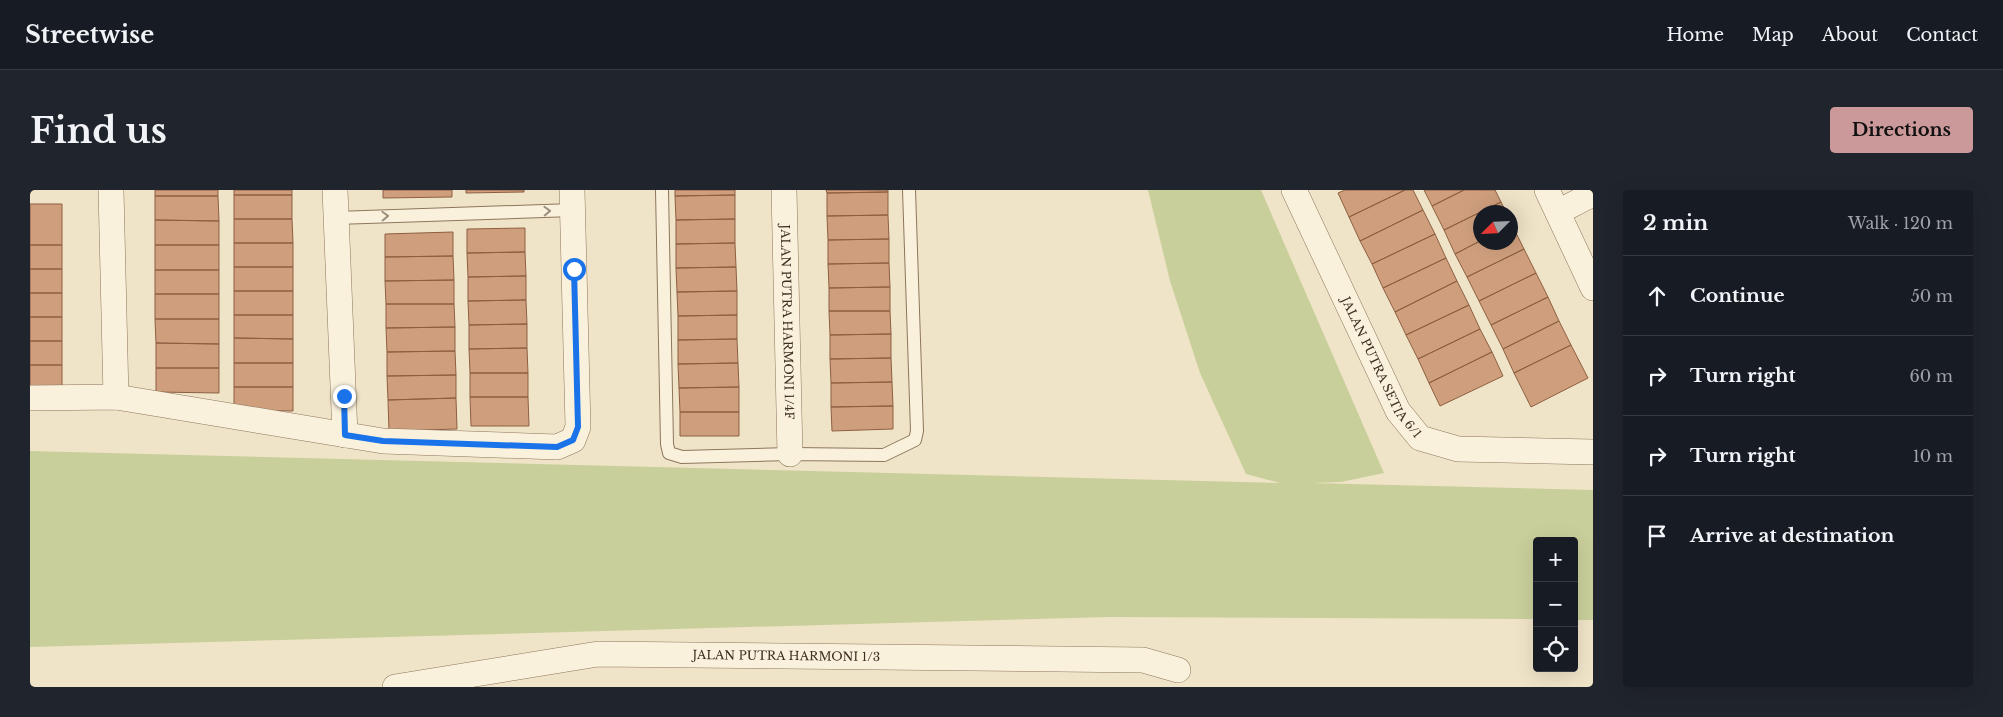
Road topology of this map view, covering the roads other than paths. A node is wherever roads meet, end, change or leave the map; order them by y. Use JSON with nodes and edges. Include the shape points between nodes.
{"nodes":[{"id":1,"x":111,"y":190,"type":"edge"},
{"id":2,"x":335,"y":190,"type":"edge"},
{"id":3,"x":662,"y":190,"type":"edge"},
{"id":4,"x":784,"y":190,"type":"edge"},
{"id":5,"x":910,"y":190,"type":"edge"},
{"id":6,"x":1294,"y":190,"type":"edge"},
{"id":7,"x":1547,"y":190,"type":"edge"},
{"id":8,"x":1593,"y":194,"type":"edge"},
{"id":9,"x":573,"y":200,"type":"edge"},
{"id":10,"x":1558,"y":212,"type":"junction"},
{"id":11,"x":336,"y":218,"type":"junction"},
{"id":12,"x":1593,"y":288,"type":"edge"},
{"id":13,"x":116,"y":397,"type":"junction"},
{"id":14,"x":30,"y":398,"type":"edge"},
{"id":15,"x":345,"y":435,"type":"junction"},
{"id":16,"x":1593,"y":452,"type":"edge"},
{"id":17,"x":790,"y":454,"type":"junction"},
{"id":18,"x":1178,"y":670,"type":"dead end"},
{"id":19,"x":396,"y":687,"type":"edge"}],
"edges":[{"from":1,"to":13,"type":"street"},
{"from":2,"to":11,"type":"street"},
{"from":3,"to":17,"type":"lane","via":[[669,453],[682,457]]},
{"from":4,"to":17,"type":"street","name":"JALAN PUTRA HARMONI 1/4F"},
{"from":5,"to":17,"type":"lane","via":[[915,440],[884,455]]},
{"from":6,"to":16,"type":"street","name":"JALAN PUTRA SETIA 6/1","via":[[1398,411],[1420,438],[1458,449]]},
{"from":7,"to":10,"type":"street"},
{"from":8,"to":10,"type":"street"},
{"from":11,"to":9,"type":"lane","one_way":true},
{"from":9,"to":15,"type":"street","via":[[578,427],[573,440],[557,447],[383,441]]},
{"from":10,"to":12,"type":"street"},
{"from":11,"to":15,"type":"street"},
{"from":13,"to":14,"type":"street"},
{"from":13,"to":15,"type":"street"},
{"from":18,"to":19,"type":"street","name":"JALAN PUTRA HARMONI 1/3","via":[[1143,660],[598,654]]}]}
